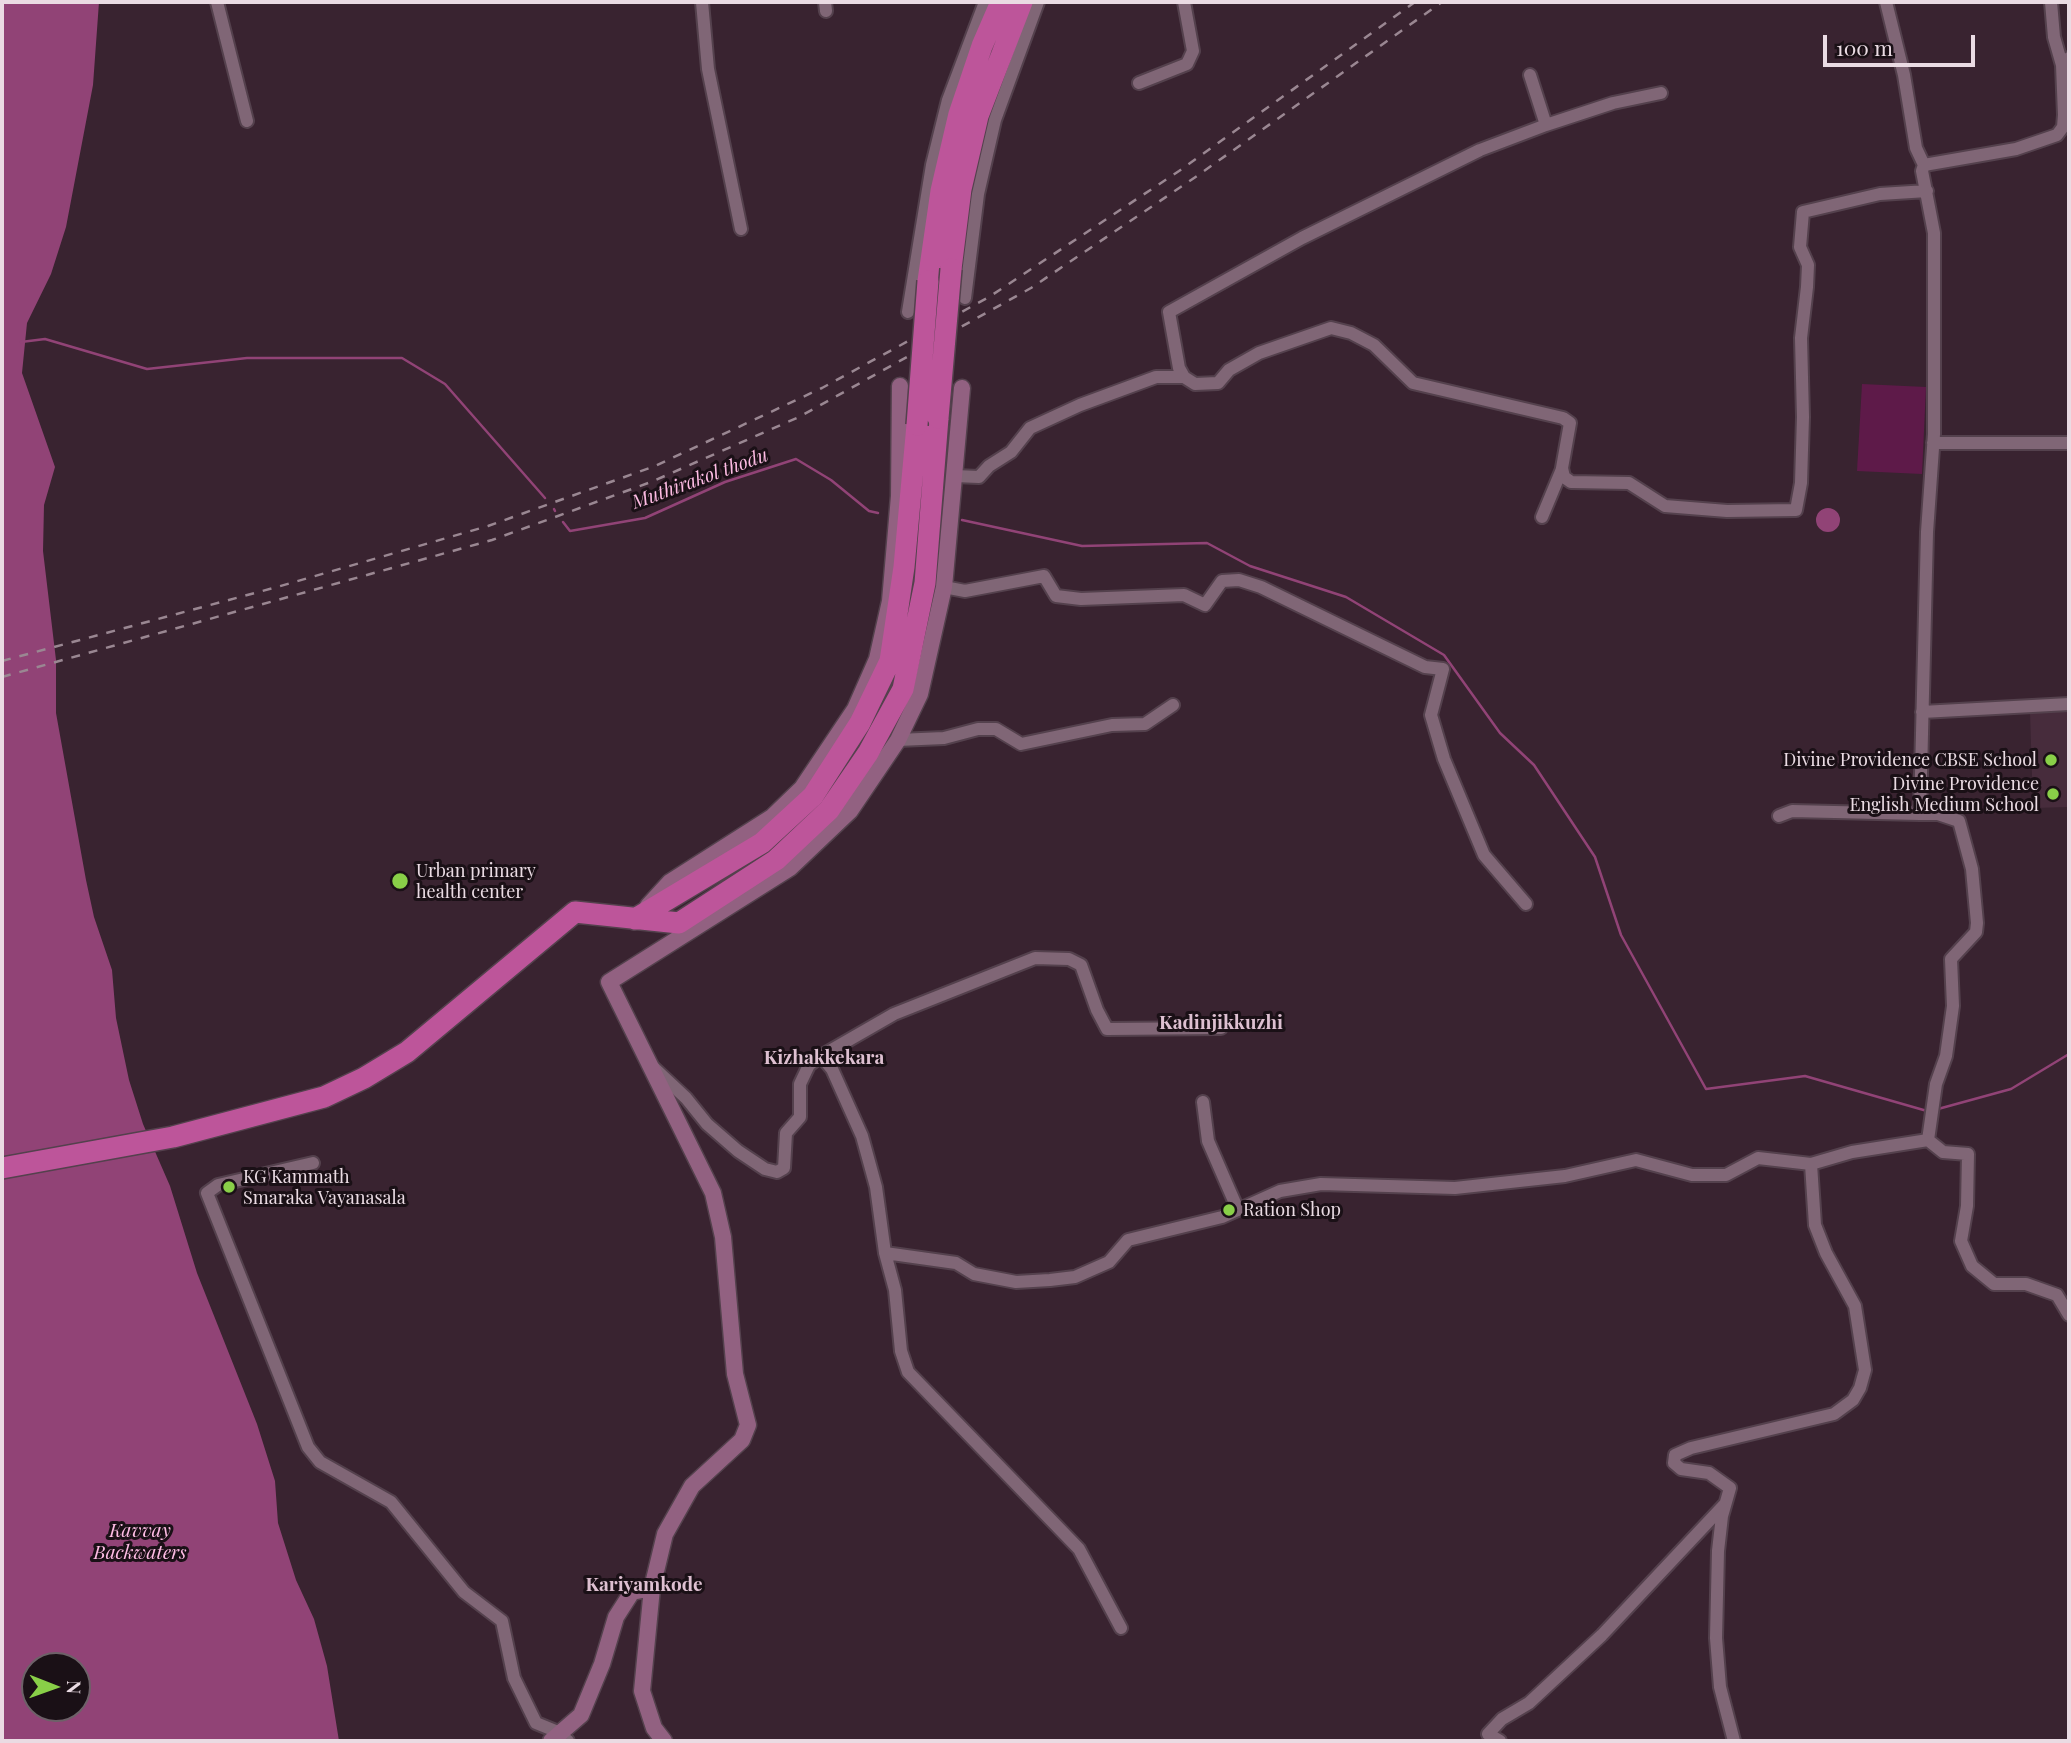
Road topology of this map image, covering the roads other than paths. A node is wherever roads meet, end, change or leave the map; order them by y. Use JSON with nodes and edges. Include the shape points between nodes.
{"nodes":[{"id":1,"x":217,"y":2,"type":"edge"},
{"id":2,"x":702,"y":2,"type":"edge"},
{"id":3,"x":985,"y":2,"type":"edge"},
{"id":4,"x":1001,"y":2,"type":"edge"},
{"id":5,"x":1022,"y":2,"type":"edge"},
{"id":6,"x":1038,"y":2,"type":"edge"},
{"id":7,"x":1184,"y":2,"type":"edge"},
{"id":8,"x":1886,"y":2,"type":"edge"},
{"id":9,"x":2051,"y":2,"type":"edge"},
{"id":10,"x":2066,"y":61,"type":"edge"},
{"id":11,"x":1530,"y":75,"type":"dead end"},
{"id":12,"x":1139,"y":83,"type":"dead end"},
{"id":13,"x":1661,"y":93,"type":"dead end"},
{"id":14,"x":247,"y":121,"type":"dead end"},
{"id":15,"x":1546,"y":125,"type":"junction"},
{"id":16,"x":1924,"y":165,"type":"junction"},
{"id":17,"x":1927,"y":191,"type":"junction"},
{"id":18,"x":741,"y":229,"type":"dead end"},
{"id":19,"x":965,"y":298,"type":"dead end"},
{"id":20,"x":908,"y":312,"type":"dead end"},
{"id":21,"x":1179,"y":374,"type":"junction"},
{"id":22,"x":900,"y":386,"type":"dead end"},
{"id":23,"x":962,"y":388,"type":"dead end"},
{"id":24,"x":1933,"y":443,"type":"junction"},
{"id":25,"x":2069,"y":443,"type":"edge"},
{"id":26,"x":1562,"y":468,"type":"junction"},
{"id":27,"x":955,"y":476,"type":"junction"},
{"id":28,"x":1542,"y":517,"type":"dead end"},
{"id":29,"x":944,"y":587,"type":"junction"},
{"id":30,"x":2069,"y":704,"type":"edge"},
{"id":31,"x":1174,"y":705,"type":"dead end"},
{"id":32,"x":1922,"y":712,"type":"junction"},
{"id":33,"x":898,"y":740,"type":"junction"},
{"id":34,"x":1920,"y":814,"type":"junction"},
{"id":35,"x":1779,"y":816,"type":"dead end"},
{"id":36,"x":1526,"y":904,"type":"dead end"},
{"id":37,"x":635,"y":919,"type":"junction"},
{"id":38,"x":1221,"y":1028,"type":"dead end"},
{"id":39,"x":821,"y":1056,"type":"junction"},
{"id":40,"x":651,"y":1065,"type":"junction"},
{"id":41,"x":1203,"y":1102,"type":"dead end"},
{"id":42,"x":1928,"y":1140,"type":"junction"},
{"id":43,"x":313,"y":1163,"type":"dead end"},
{"id":44,"x":1811,"y":1164,"type":"junction"},
{"id":45,"x":2,"y":1168,"type":"edge"},
{"id":46,"x":1238,"y":1210,"type":"junction"},
{"id":47,"x":885,"y":1253,"type":"junction"},
{"id":48,"x":2069,"y":1315,"type":"edge"},
{"id":49,"x":1725,"y":1504,"type":"junction"},
{"id":50,"x":652,"y":1588,"type":"junction"},
{"id":51,"x":1121,"y":1628,"type":"dead end"},
{"id":52,"x":559,"y":1738,"type":"edge"},
{"id":53,"x":664,"y":1741,"type":"edge"},
{"id":54,"x":1500,"y":1741,"type":"edge"},
{"id":55,"x":1734,"y":1741,"type":"edge"}],
"edges":[{"from":1,"to":14,"type":"street"},
{"from":2,"to":18,"type":"street","via":[[708,69]]},
{"from":3,"to":20,"type":"street","via":[[944,113]]},
{"from":4,"to":37,"type":"highway","bridge":true,"via":[[959,114],[941,191],[928,281],[904,567],[890,661],[860,723],[813,796],[762,842]]},
{"from":5,"to":37,"type":"highway","bridge":true,"via":[[978,116],[961,189],[925,583],[903,689],[868,753],[829,810],[776,860],[680,923]]},
{"from":6,"to":19,"type":"street","via":[[996,120],[978,194]]},
{"from":7,"to":12,"type":"street","via":[[1193,51],[1187,64]]},
{"from":8,"to":16,"type":"street","via":[[1916,148]]},
{"from":9,"to":10,"type":"street","via":[[2054,37]]},
{"from":10,"to":16,"type":"street","via":[[2063,127],[2057,135],[2016,149]]},
{"from":11,"to":15,"type":"street"},
{"from":13,"to":15,"type":"street"},
{"from":15,"to":21,"type":"street","via":[[1480,150],[1302,238],[1169,312]]},
{"from":16,"to":17,"type":"street","via":[[1922,179]]},
{"from":17,"to":24,"type":"street","via":[[1934,233]]},
{"from":17,"to":26,"type":"street","via":[[1880,194],[1803,212],[1800,247],[1808,265],[1801,338],[1801,483],[1796,510],[1665,506],[1629,483],[1571,482]]},
{"from":21,"to":26,"type":"street","via":[[1195,384],[1218,383],[1229,370],[1259,353],[1331,328],[1341,330],[1374,345],[1413,383],[1563,418],[1570,424],[1570,432]]},
{"from":21,"to":27,"type":"street","via":[[1156,377],[1080,405],[1030,428],[1011,452],[979,477]]},
{"from":22,"to":37,"type":"street","via":[[900,496],[890,601],[877,659],[856,709],[802,788],[772,817],[670,882]]},
{"from":23,"to":27,"type":"street"},
{"from":24,"to":25,"type":"street"},
{"from":24,"to":32,"type":"street"},
{"from":26,"to":28,"type":"street"},
{"from":27,"to":29,"type":"street"},
{"from":29,"to":33,"type":"street","via":[[920,694]]},
{"from":29,"to":36,"type":"street","via":[[965,591],[1044,576],[1056,596],[1184,595],[1205,605],[1222,581],[1238,580],[1425,667],[1443,669],[1431,715],[1444,759],[1484,855]]},
{"from":30,"to":32,"type":"street"},
{"from":31,"to":33,"type":"street","via":[[1146,724],[1112,725],[1021,744],[996,729]]},
{"from":32,"to":34,"type":"street"},
{"from":33,"to":40,"type":"street","via":[[850,811],[790,868],[609,982]]},
{"from":34,"to":35,"type":"street","via":[[1792,811]]},
{"from":34,"to":42,"type":"street","via":[[1959,821],[1972,869],[1977,923],[1976,932],[1951,959],[1953,1006]]},
{"from":37,"to":45,"type":"highway","via":[[575,912],[407,1052],[324,1097],[173,1137]]},
{"from":38,"to":39,"type":"street","via":[[1107,1029],[1081,965],[1069,959],[1035,958],[894,1014]]},
{"from":39,"to":40,"type":"street","via":[[809,1065],[800,1084],[800,1117],[786,1133],[784,1168],[777,1172],[738,1151]]},
{"from":39,"to":47,"type":"street","via":[[845,1093],[862,1136],[876,1187]]},
{"from":40,"to":50,"type":"street","via":[[713,1193],[723,1237],[735,1374],[748,1425],[741,1440],[692,1486],[665,1534]]},
{"from":41,"to":46,"type":"street","via":[[1208,1141]]},
{"from":42,"to":44,"type":"street","via":[[1852,1152]]},
{"from":42,"to":48,"type":"street","via":[[1943,1152],[1968,1154],[1961,1241],[1972,1266],[1994,1284],[2026,1284],[2057,1295]]},
{"from":43,"to":52,"type":"street","via":[[218,1185],[207,1193],[308,1447],[320,1462],[391,1502],[464,1592],[502,1621],[514,1678],[536,1723]]},
{"from":44,"to":46,"type":"street","via":[[1759,1158],[1726,1175],[1692,1175],[1636,1160],[1565,1176],[1455,1188],[1321,1184],[1280,1191]]},
{"from":44,"to":49,"type":"street","via":[[1815,1225],[1855,1306],[1865,1370],[1853,1400],[1834,1414],[1675,1455],[1674,1463],[1681,1469],[1709,1473],[1730,1488]]},
{"from":46,"to":47,"type":"street","via":[[1128,1240],[1109,1262],[1075,1277],[1016,1282],[974,1274],[956,1263]]},
{"from":47,"to":51,"type":"street","via":[[908,1371],[1079,1549]]},
{"from":49,"to":54,"type":"street","via":[[1602,1635],[1488,1734]]},
{"from":49,"to":55,"type":"street","via":[[1718,1550],[1716,1638],[1720,1687]]},
{"from":50,"to":52,"type":"street","via":[[632,1592],[616,1618],[580,1715]]},
{"from":50,"to":53,"type":"street","via":[[642,1691],[654,1728]]}]}
